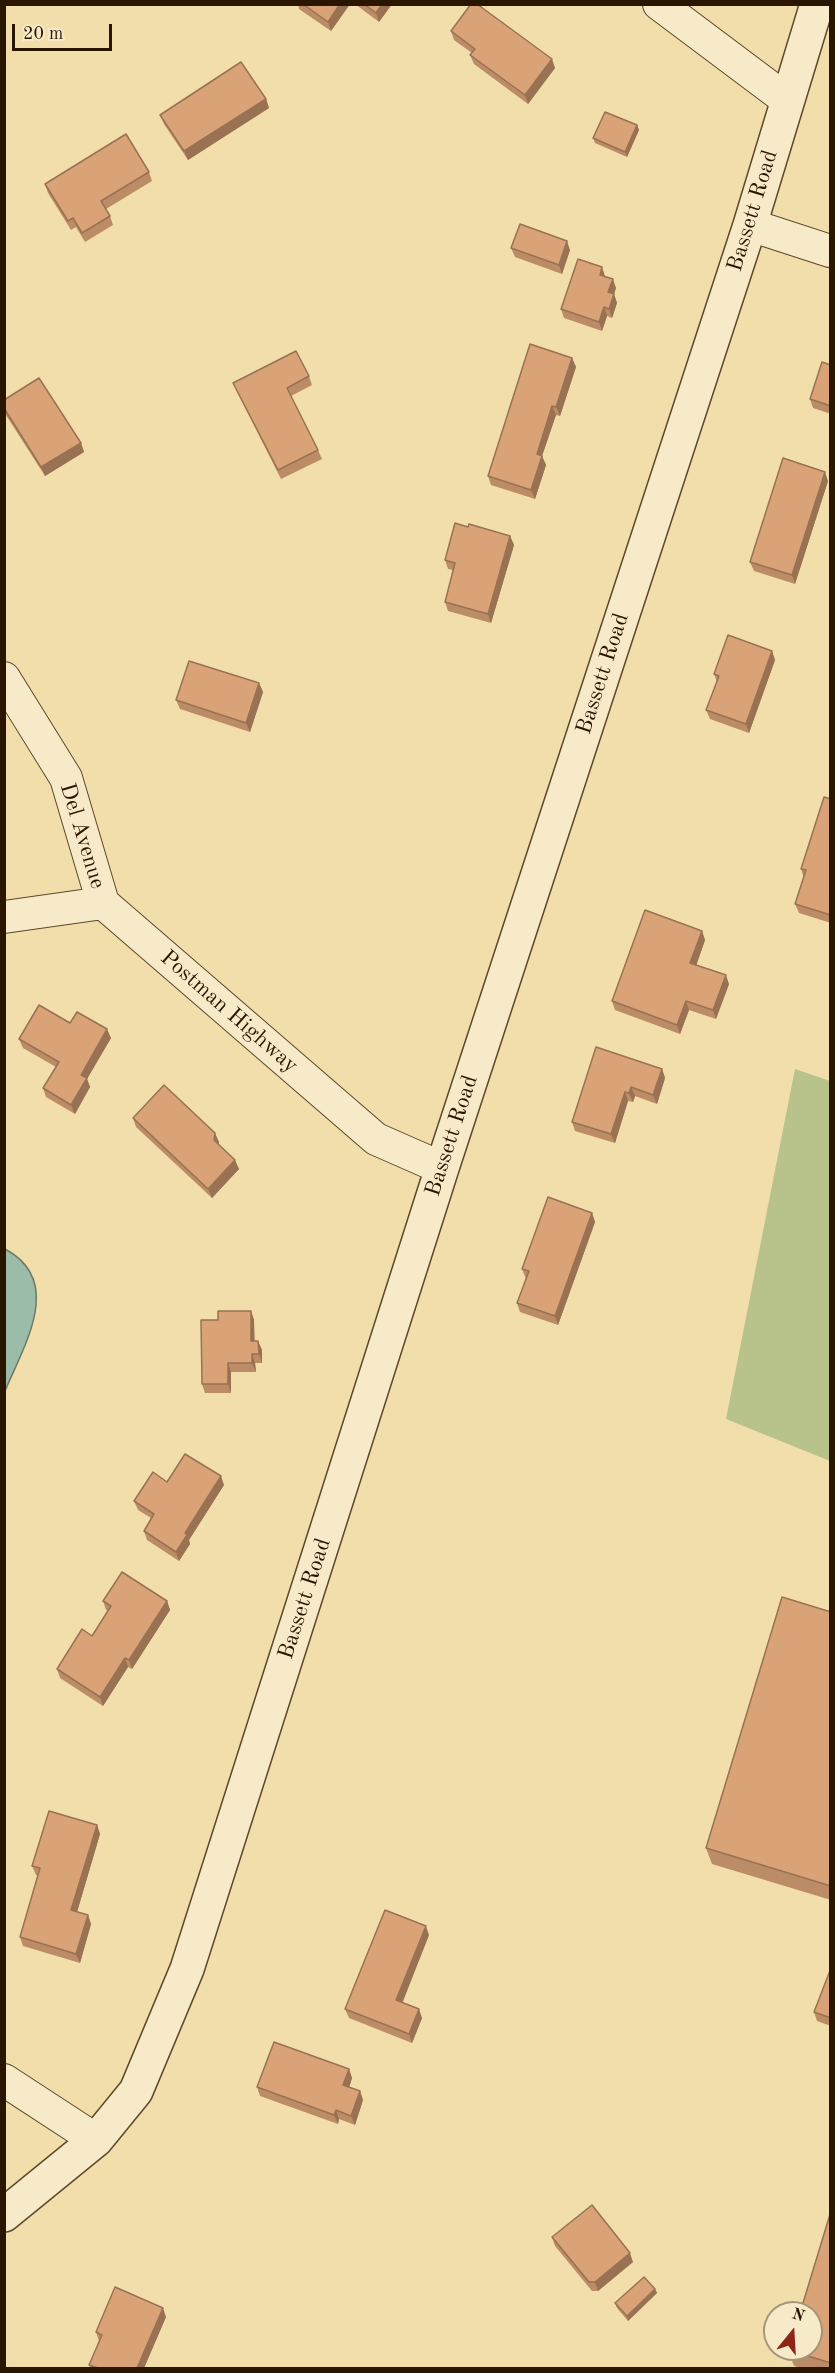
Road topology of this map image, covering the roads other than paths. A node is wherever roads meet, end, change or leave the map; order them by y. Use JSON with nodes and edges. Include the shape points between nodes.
{"nodes":[{"id":1,"x":659,"y":4,"type":"edge"},
{"id":2,"x":817,"y":4,"type":"edge"},
{"id":3,"x":787,"y":100,"type":"junction"},
{"id":4,"x":750,"y":225,"type":"junction"},
{"id":5,"x":831,"y":251,"type":"edge"},
{"id":6,"x":4,"y":678,"type":"edge"},
{"id":7,"x":102,"y":903,"type":"junction"},
{"id":8,"x":4,"y":917,"type":"edge"},
{"id":9,"x":442,"y":1168,"type":"junction"},
{"id":10,"x":4,"y":2080,"type":"edge"},
{"id":11,"x":96,"y":2140,"type":"junction"},
{"id":12,"x":4,"y":2215,"type":"edge"}],
"edges":[{"from":1,"to":3,"type":"street"},
{"from":2,"to":3,"type":"street","name":"Bassett Road"},
{"from":3,"to":4,"type":"street","name":"Bassett Road"},
{"from":4,"to":5,"type":"street"},
{"from":4,"to":9,"type":"street","name":"Bassett Road"},
{"from":6,"to":7,"type":"street","name":"Del Avenue","via":[[66,778]]},
{"from":7,"to":8,"type":"street"},
{"from":7,"to":9,"type":"street","name":"Postman Highway","via":[[376,1139]]},
{"from":9,"to":11,"type":"street","name":"Bassett Road","via":[[187,1969],[136,2091]]},
{"from":10,"to":11,"type":"street"},
{"from":11,"to":12,"type":"street","name":"Bassett Road"}]}
